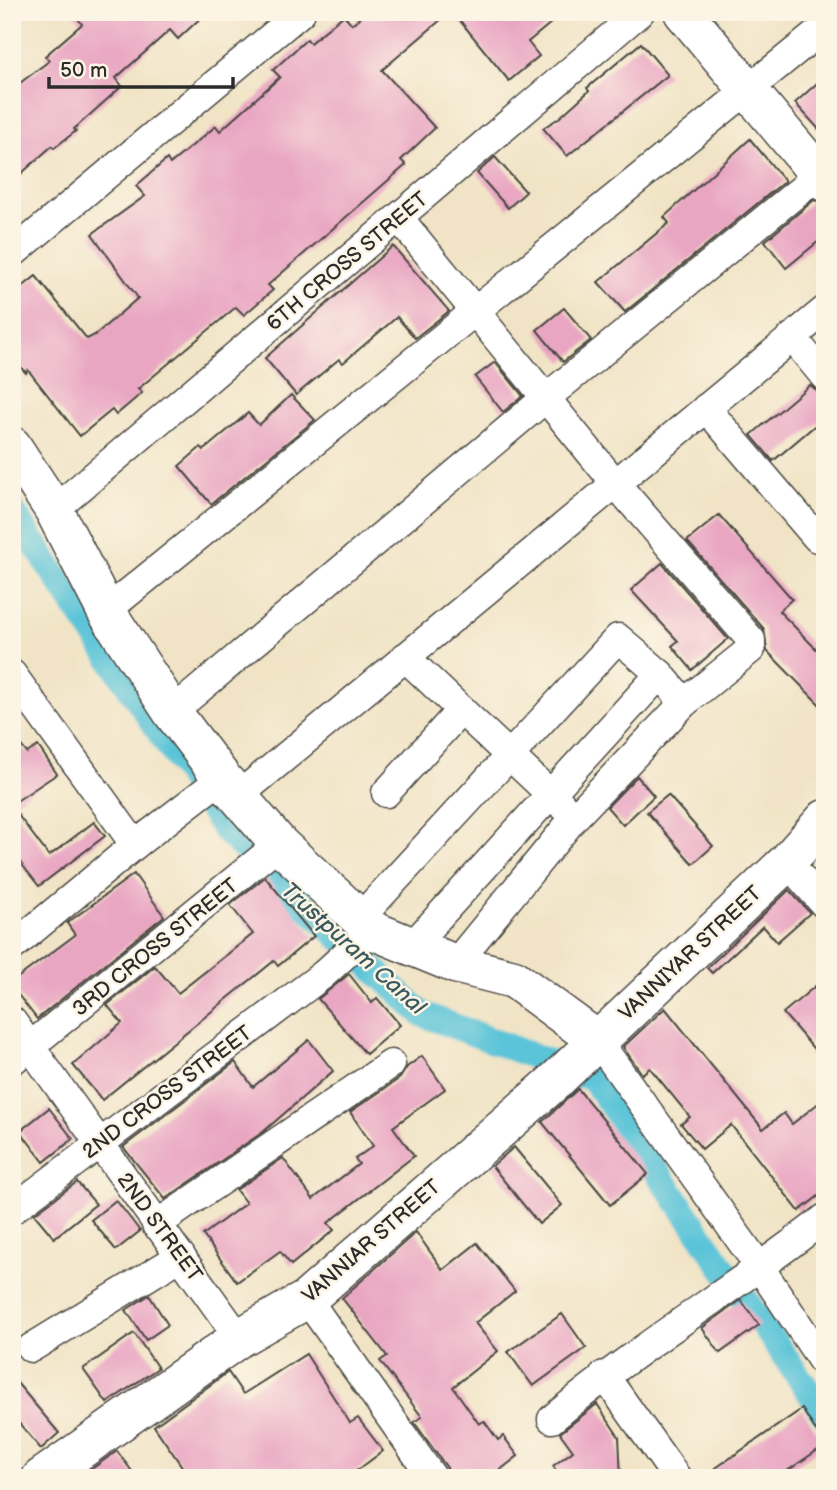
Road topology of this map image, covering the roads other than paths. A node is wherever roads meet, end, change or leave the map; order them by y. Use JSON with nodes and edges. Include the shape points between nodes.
{"nodes":[{"id":1,"x":301,"y":12,"type":"edge"},
{"id":2,"x":640,"y":12,"type":"edge"},
{"id":3,"x":684,"y":12,"type":"edge"},
{"id":4,"x":825,"y":27,"type":"edge"},
{"id":5,"x":748,"y":89,"type":"junction"},
{"id":6,"x":823,"y":176,"type":"edge"},
{"id":7,"x":399,"y":218,"type":"junction"},
{"id":8,"x":12,"y":254,"type":"edge"},
{"id":9,"x":825,"y":310,"type":"edge"},
{"id":10,"x":477,"y":312,"type":"junction"},
{"id":11,"x":792,"y":337,"type":"junction"},
{"id":12,"x":825,"y":377,"type":"edge"},
{"id":13,"x":547,"y":397,"type":"junction"},
{"id":14,"x":706,"y":408,"type":"junction"},
{"id":15,"x":12,"y":446,"type":"edge"},
{"id":16,"x":615,"y":483,"type":"junction"},
{"id":17,"x":54,"y":510,"type":"junction"},
{"id":18,"x":817,"y":538,"type":"dead end"},
{"id":19,"x":107,"y":611,"type":"junction"},
{"id":20,"x":405,"y":657,"type":"junction"},
{"id":21,"x":660,"y":674,"type":"junction"},
{"id":22,"x":15,"y":683,"type":"edge"},
{"id":23,"x":684,"y":702,"type":"junction"},
{"id":24,"x":461,"y":710,"type":"junction"},
{"id":25,"x":172,"y":712,"type":"junction"},
{"id":26,"x":510,"y":755,"type":"junction"},
{"id":27,"x":230,"y":787,"type":"junction"},
{"id":28,"x":550,"y":792,"type":"junction"},
{"id":29,"x":386,"y":793,"type":"dead end"},
{"id":30,"x":574,"y":818,"type":"junction"},
{"id":31,"x":825,"y":819,"type":"edge"},
{"id":32,"x":279,"y":844,"type":"junction"},
{"id":33,"x":135,"y":845,"type":"junction"},
{"id":34,"x":787,"y":862,"type":"junction"},
{"id":35,"x":825,"y":905,"type":"edge"},
{"id":36,"x":366,"y":925,"type":"junction"},
{"id":37,"x":412,"y":946,"type":"junction"},
{"id":38,"x":12,"y":947,"type":"edge"},
{"id":39,"x":456,"y":964,"type":"junction"},
{"id":40,"x":12,"y":1021,"type":"edge"},
{"id":41,"x":597,"y":1040,"type":"junction"},
{"id":42,"x":21,"y":1055,"type":"edge"},
{"id":43,"x":391,"y":1064,"type":"dead end"},
{"id":44,"x":552,"y":1084,"type":"joint"},
{"id":45,"x":100,"y":1142,"type":"junction"},
{"id":46,"x":12,"y":1210,"type":"edge"},
{"id":47,"x":825,"y":1219,"type":"edge"},
{"id":48,"x":156,"y":1225,"type":"junction"},
{"id":49,"x":181,"y":1256,"type":"junction"},
{"id":50,"x":761,"y":1269,"type":"junction"},
{"id":51,"x":307,"y":1299,"type":"junction"},
{"id":52,"x":239,"y":1338,"type":"junction"},
{"id":53,"x":31,"y":1348,"type":"dead end"},
{"id":54,"x":825,"y":1365,"type":"edge"},
{"id":55,"x":604,"y":1375,"type":"junction"},
{"id":56,"x":552,"y":1419,"type":"dead end"},
{"id":57,"x":431,"y":1477,"type":"edge"},
{"id":58,"x":41,"y":1478,"type":"edge"},
{"id":59,"x":677,"y":1478,"type":"edge"}],
"edges":[{"from":1,"to":8,"type":"street"},
{"from":2,"to":7,"type":"street","name":"6TH CROSS STREET"},
{"from":3,"to":5,"type":"street"},
{"from":4,"to":5,"type":"street"},
{"from":5,"to":6,"type":"street"},
{"from":5,"to":10,"type":"street"},
{"from":6,"to":13,"type":"street"},
{"from":7,"to":10,"type":"street"},
{"from":7,"to":17,"type":"street","name":"6TH CROSS STREET"},
{"from":9,"to":11,"type":"street"},
{"from":10,"to":13,"type":"street"},
{"from":10,"to":19,"type":"street"},
{"from":11,"to":12,"type":"street"},
{"from":11,"to":14,"type":"street"},
{"from":13,"to":16,"type":"street"},
{"from":13,"to":25,"type":"street"},
{"from":14,"to":16,"type":"street"},
{"from":14,"to":18,"type":"street"},
{"from":15,"to":17,"type":"street"},
{"from":16,"to":20,"type":"street"},
{"from":16,"to":23,"type":"street","via":[[751,640],[751,649],[740,660]]},
{"from":17,"to":19,"type":"street"},
{"from":19,"to":25,"type":"street"},
{"from":20,"to":24,"type":"street"},
{"from":20,"to":27,"type":"street"},
{"from":21,"to":23,"type":"street"},
{"from":21,"to":26,"type":"street","name":"2ND CROSS STREET","via":[[618,638]]},
{"from":21,"to":28,"type":"street"},
{"from":22,"to":33,"type":"street"},
{"from":23,"to":30,"type":"street"},
{"from":24,"to":26,"type":"street"},
{"from":24,"to":29,"type":"street"},
{"from":25,"to":27,"type":"street"},
{"from":26,"to":28,"type":"street"},
{"from":26,"to":36,"type":"street","name":"2ND CROSS STREET"},
{"from":27,"to":32,"type":"street"},
{"from":27,"to":33,"type":"street","via":[[170,818]]},
{"from":28,"to":30,"type":"street"},
{"from":28,"to":37,"type":"street"},
{"from":30,"to":39,"type":"street"},
{"from":31,"to":34,"type":"street","name":"VANNIYAR STREET"},
{"from":32,"to":36,"type":"street"},
{"from":32,"to":42,"type":"street","name":"3RD CROSS STREET"},
{"from":33,"to":38,"type":"street"},
{"from":34,"to":35,"type":"street"},
{"from":34,"to":41,"type":"street","name":"VANNIYAR STREET"},
{"from":36,"to":37,"type":"street"},
{"from":36,"to":45,"type":"street","name":"2ND CROSS STREET","via":[[324,974]]},
{"from":37,"to":39,"type":"street"},
{"from":39,"to":41,"type":"street","via":[[514,979]]},
{"from":40,"to":42,"type":"street","name":"2ND STREET"},
{"from":41,"to":44,"type":"street","name":"VANNIYAR STREET"},
{"from":41,"to":50,"type":"street"},
{"from":42,"to":45,"type":"street","name":"2ND STREET"},
{"from":43,"to":48,"type":"street"},
{"from":44,"to":51,"type":"street","name":"VANNIAR STREET"},
{"from":45,"to":46,"type":"street","name":"2ND CROSS STREET"},
{"from":45,"to":48,"type":"street","name":"2ND STREET"},
{"from":47,"to":50,"type":"street"},
{"from":48,"to":49,"type":"street","name":"2ND STREET"},
{"from":49,"to":52,"type":"street","name":"2ND STREET"},
{"from":49,"to":53,"type":"street"},
{"from":50,"to":54,"type":"street"},
{"from":50,"to":55,"type":"street"},
{"from":51,"to":52,"type":"street","name":"VANNIAR STREET"},
{"from":51,"to":57,"type":"street"},
{"from":52,"to":58,"type":"street","name":"VANNIAR STREET"},
{"from":55,"to":56,"type":"street"},
{"from":55,"to":59,"type":"street"}]}
